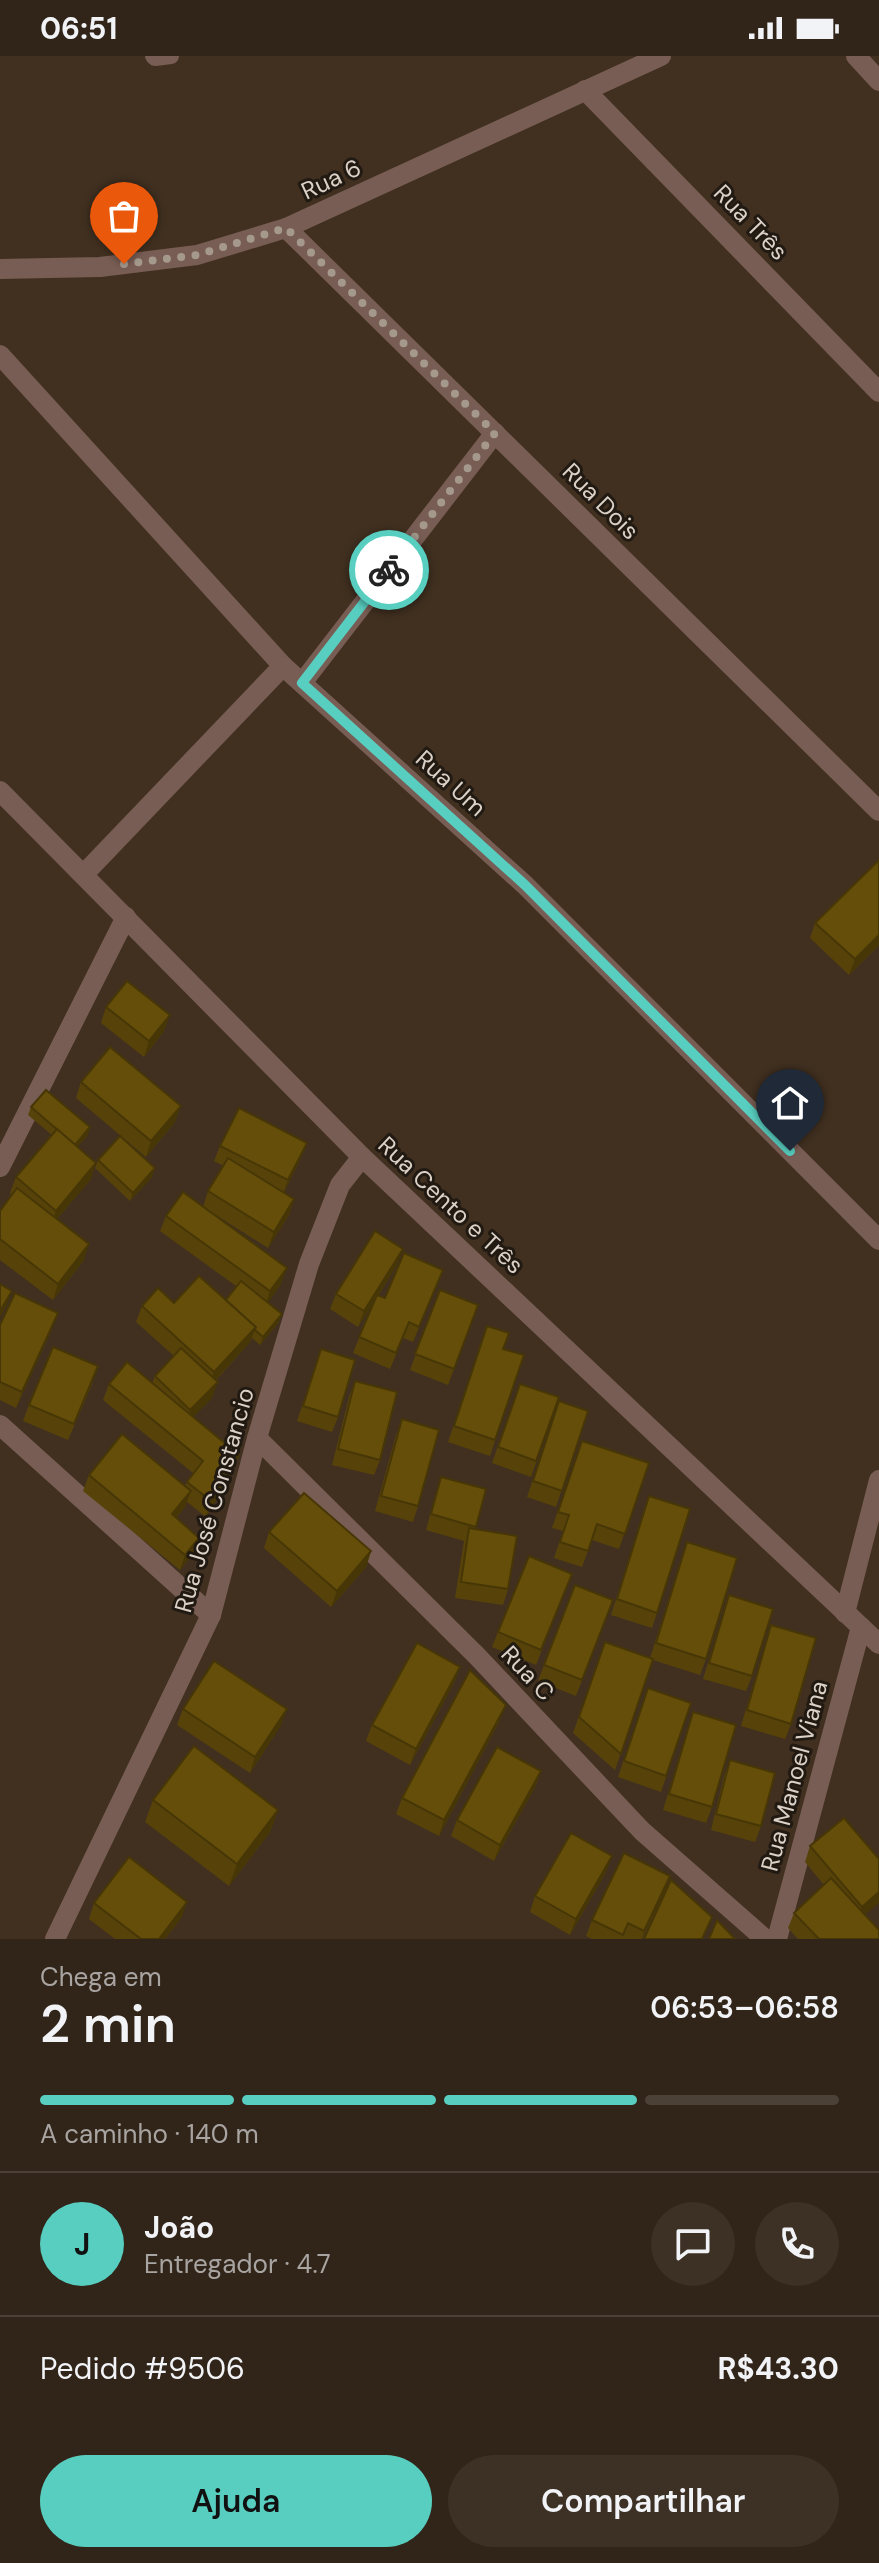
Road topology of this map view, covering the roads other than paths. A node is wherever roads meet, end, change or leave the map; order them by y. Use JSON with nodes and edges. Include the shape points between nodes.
{"nodes":[{"id":1,"x":153,"y":56,"type":"edge"},
{"id":2,"x":171,"y":56,"type":"edge"},
{"id":3,"x":661,"y":56,"type":"edge"},
{"id":4,"x":856,"y":56,"type":"edge"},
{"id":5,"x":879,"y":81,"type":"edge"},
{"id":6,"x":585,"y":90,"type":"junction"},
{"id":7,"x":286,"y":228,"type":"junction"},
{"id":8,"x":0,"y":269,"type":"edge"},
{"id":9,"x":0,"y":355,"type":"edge"},
{"id":10,"x":879,"y":392,"type":"edge"},
{"id":11,"x":495,"y":433,"type":"junction"},
{"id":12,"x":283,"y":666,"type":"junction"},
{"id":13,"x":302,"y":683,"type":"junction"},
{"id":14,"x":0,"y":791,"type":"edge"},
{"id":15,"x":879,"y":811,"type":"edge"},
{"id":16,"x":84,"y":874,"type":"junction"},
{"id":17,"x":126,"y":917,"type":"junction"},
{"id":18,"x":362,"y":1157,"type":"junction"},
{"id":19,"x":0,"y":1167,"type":"edge"},
{"id":20,"x":879,"y":1240,"type":"edge"},
{"id":21,"x":0,"y":1425,"type":"edge"},
{"id":22,"x":257,"y":1438,"type":"junction"},
{"id":23,"x":879,"y":1480,"type":"edge"},
{"id":24,"x":845,"y":1613,"type":"junction"},
{"id":25,"x":211,"y":1615,"type":"junction"},
{"id":26,"x":861,"y":1627,"type":"junction"},
{"id":27,"x":879,"y":1644,"type":"edge"},
{"id":28,"x":64,"y":1935,"type":"edge"},
{"id":29,"x":765,"y":1939,"type":"edge"},
{"id":30,"x":777,"y":1939,"type":"edge"}],
"edges":[{"from":1,"to":2,"type":"lane"},
{"from":3,"to":6,"type":"street","name":"Rua 6"},
{"from":4,"to":5,"type":"street"},
{"from":6,"to":7,"type":"street","name":"Rua 6"},
{"from":6,"to":10,"type":"street","name":"Rua Três"},
{"from":7,"to":8,"type":"street","name":"Rua 6","via":[[197,255],[100,267]]},
{"from":7,"to":11,"type":"street","name":"Rua Dois"},
{"from":9,"to":12,"type":"street","name":"Rua Um"},
{"from":11,"to":13,"type":"street"},
{"from":11,"to":15,"type":"street","name":"Rua Dois"},
{"from":12,"to":13,"type":"street","name":"Rua Um"},
{"from":12,"to":16,"type":"street"},
{"from":13,"to":20,"type":"street","name":"Rua Um","via":[[525,885]]},
{"from":14,"to":16,"type":"street","name":"Rua Cento e Três"},
{"from":16,"to":17,"type":"street","name":"Rua Cento e Três"},
{"from":17,"to":18,"type":"street","name":"Rua Cento e Três"},
{"from":17,"to":19,"type":"street"},
{"from":18,"to":22,"type":"street","name":"Rua José Constancio","via":[[340,1185],[309,1264]]},
{"from":18,"to":24,"type":"street","name":"Rua Cento e Três"},
{"from":21,"to":25,"type":"street"},
{"from":22,"to":25,"type":"street","name":"Rua José Constancio"},
{"from":22,"to":29,"type":"street","name":"Rua C","via":[[477,1656],[642,1831]]},
{"from":23,"to":24,"type":"street"},
{"from":24,"to":26,"type":"street","name":"Rua Cento e Três"},
{"from":25,"to":28,"type":"street","name":"Rua José Constancio"},
{"from":26,"to":27,"type":"street","name":"Rua Cento e Três"},
{"from":26,"to":30,"type":"street","name":"Rua Manoel Viana"}]}
